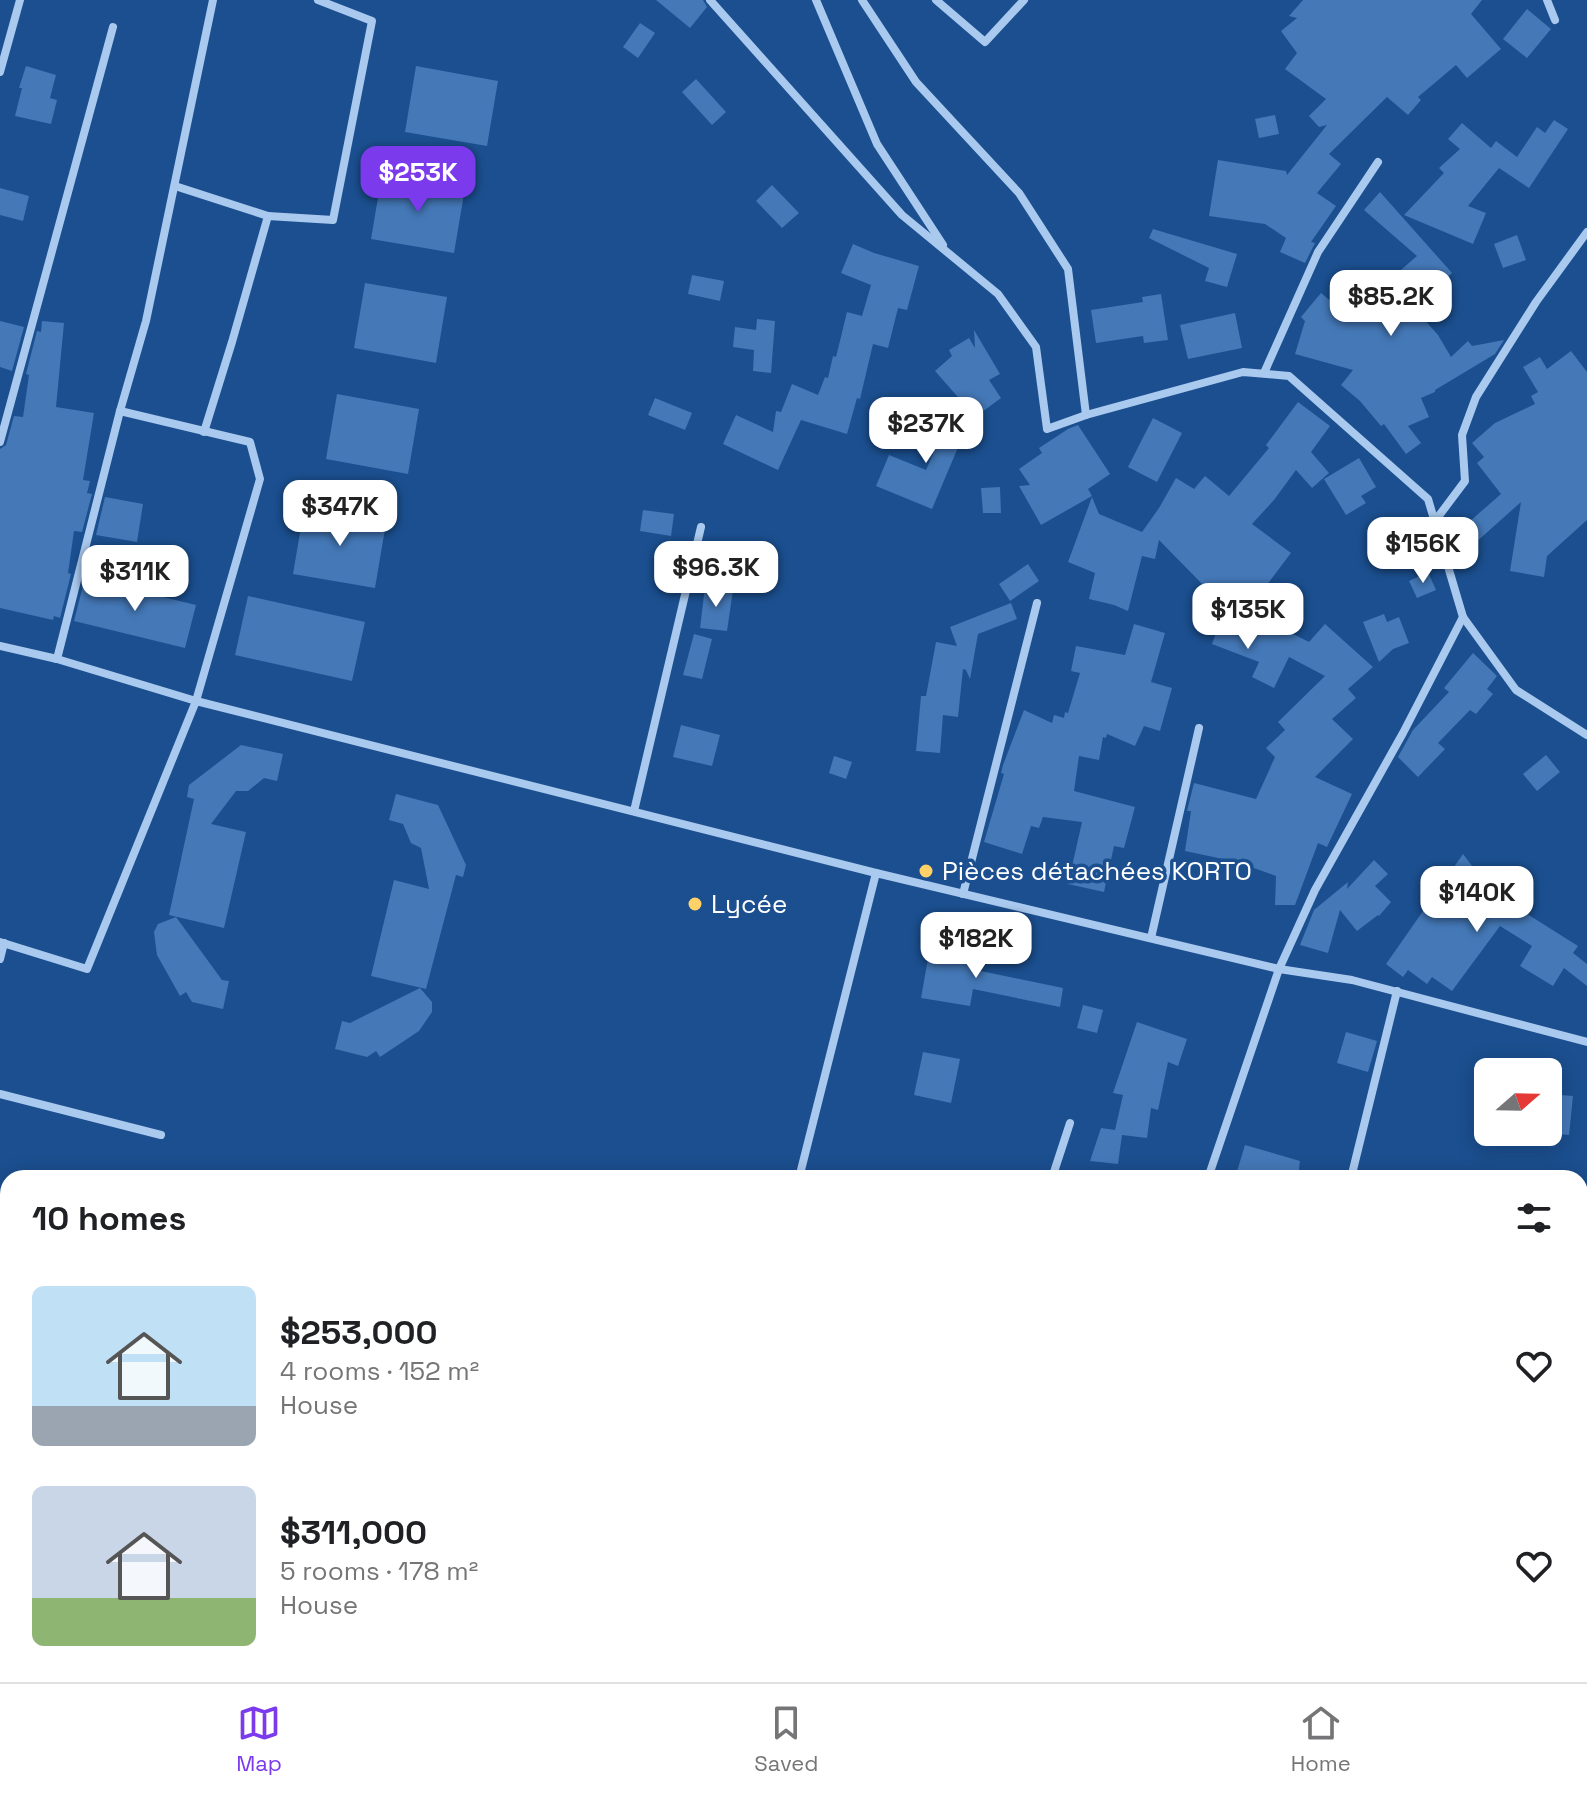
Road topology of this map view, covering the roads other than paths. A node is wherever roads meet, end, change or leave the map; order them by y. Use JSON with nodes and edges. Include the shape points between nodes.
{"nodes":[{"id":1,"x":20,"y":0,"type":"edge"},
{"id":2,"x":213,"y":0,"type":"edge"},
{"id":3,"x":318,"y":0,"type":"edge"},
{"id":4,"x":710,"y":0,"type":"edge"},
{"id":5,"x":816,"y":0,"type":"edge"},
{"id":6,"x":862,"y":0,"type":"edge"},
{"id":7,"x":936,"y":0,"type":"edge"},
{"id":8,"x":1024,"y":0,"type":"edge"},
{"id":9,"x":1547,"y":0,"type":"edge"},
{"id":10,"x":1555,"y":20,"type":"dead end"},
{"id":11,"x":113,"y":27,"type":"dead end"},
{"id":12,"x":0,"y":72,"type":"edge"},
{"id":13,"x":1378,"y":162,"type":"dead end"},
{"id":14,"x":175,"y":186,"type":"junction"},
{"id":15,"x":268,"y":216,"type":"junction"},
{"id":16,"x":1587,"y":232,"type":"edge"},
{"id":17,"x":947,"y":253,"type":"junction"},
{"id":18,"x":1264,"y":373,"type":"junction"},
{"id":19,"x":120,"y":411,"type":"junction"},
{"id":20,"x":1086,"y":415,"type":"junction"},
{"id":21,"x":204,"y":432,"type":"junction"},
{"id":22,"x":0,"y":442,"type":"edge"},
{"id":23,"x":1435,"y":521,"type":"junction"},
{"id":24,"x":701,"y":527,"type":"dead end"},
{"id":25,"x":1037,"y":603,"type":"dead end"},
{"id":26,"x":1463,"y":617,"type":"junction"},
{"id":27,"x":0,"y":646,"type":"edge"},
{"id":28,"x":57,"y":659,"type":"junction"},
{"id":29,"x":196,"y":701,"type":"junction"},
{"id":30,"x":1199,"y":728,"type":"dead end"},
{"id":31,"x":1587,"y":735,"type":"edge"},
{"id":32,"x":634,"y":811,"type":"junction"},
{"id":33,"x":876,"y":873,"type":"junction"},
{"id":34,"x":963,"y":894,"type":"junction"},
{"id":35,"x":1151,"y":938,"type":"junction"},
{"id":36,"x":2,"y":942,"type":"edge"},
{"id":37,"x":0,"y":959,"type":"edge"},
{"id":38,"x":1279,"y":969,"type":"junction"},
{"id":39,"x":1397,"y":991,"type":"junction"},
{"id":40,"x":1587,"y":1042,"type":"edge"},
{"id":41,"x":0,"y":1094,"type":"edge"},
{"id":42,"x":1070,"y":1123,"type":"dead end"},
{"id":43,"x":161,"y":1135,"type":"dead end"},
{"id":44,"x":801,"y":1170,"type":"edge"},
{"id":45,"x":1055,"y":1170,"type":"edge"},
{"id":46,"x":1211,"y":1170,"type":"edge"},
{"id":47,"x":1353,"y":1170,"type":"edge"}],
"edges":[{"from":1,"to":12,"type":"street"},
{"from":2,"to":14,"type":"street"},
{"from":3,"to":15,"type":"street","via":[[372,21],[333,220]]},
{"from":4,"to":17,"type":"street","via":[[902,215]]},
{"from":5,"to":17,"type":"street","via":[[877,144]]},
{"from":6,"to":20,"type":"street","via":[[916,82],[1019,193],[1068,269]]},
{"from":7,"to":8,"type":"street","via":[[985,42]]},
{"from":9,"to":10,"type":"street"},
{"from":11,"to":22,"type":"street"},
{"from":13,"to":18,"type":"street","via":[[1318,252]]},
{"from":14,"to":15,"type":"street"},
{"from":14,"to":19,"type":"street"},
{"from":15,"to":21,"type":"street"},
{"from":16,"to":23,"type":"street","via":[[1476,397],[1462,435],[1465,481]]},
{"from":17,"to":20,"type":"street","via":[[998,294],[1036,347],[1047,429]]},
{"from":18,"to":20,"type":"street","via":[[1243,372]]},
{"from":18,"to":23,"type":"street","via":[[1289,376],[1428,499]]},
{"from":19,"to":21,"type":"street"},
{"from":19,"to":28,"type":"street"},
{"from":21,"to":29,"type":"street","via":[[250,442],[260,479]]},
{"from":23,"to":26,"type":"street"},
{"from":24,"to":32,"type":"street"},
{"from":25,"to":34,"type":"street"},
{"from":26,"to":31,"type":"street","via":[[1516,690]]},
{"from":26,"to":38,"type":"street","via":[[1315,890]]},
{"from":27,"to":28,"type":"street"},
{"from":28,"to":29,"type":"street"},
{"from":29,"to":32,"type":"street"},
{"from":29,"to":36,"type":"street","via":[[87,969]]},
{"from":30,"to":35,"type":"street"},
{"from":32,"to":33,"type":"street"},
{"from":33,"to":34,"type":"street"},
{"from":33,"to":44,"type":"street"},
{"from":34,"to":35,"type":"street"},
{"from":35,"to":38,"type":"street"},
{"from":36,"to":37,"type":"street"},
{"from":38,"to":39,"type":"street"},
{"from":38,"to":46,"type":"street"},
{"from":39,"to":40,"type":"street"},
{"from":39,"to":47,"type":"street"},
{"from":41,"to":43,"type":"street"},
{"from":42,"to":45,"type":"street"}]}
